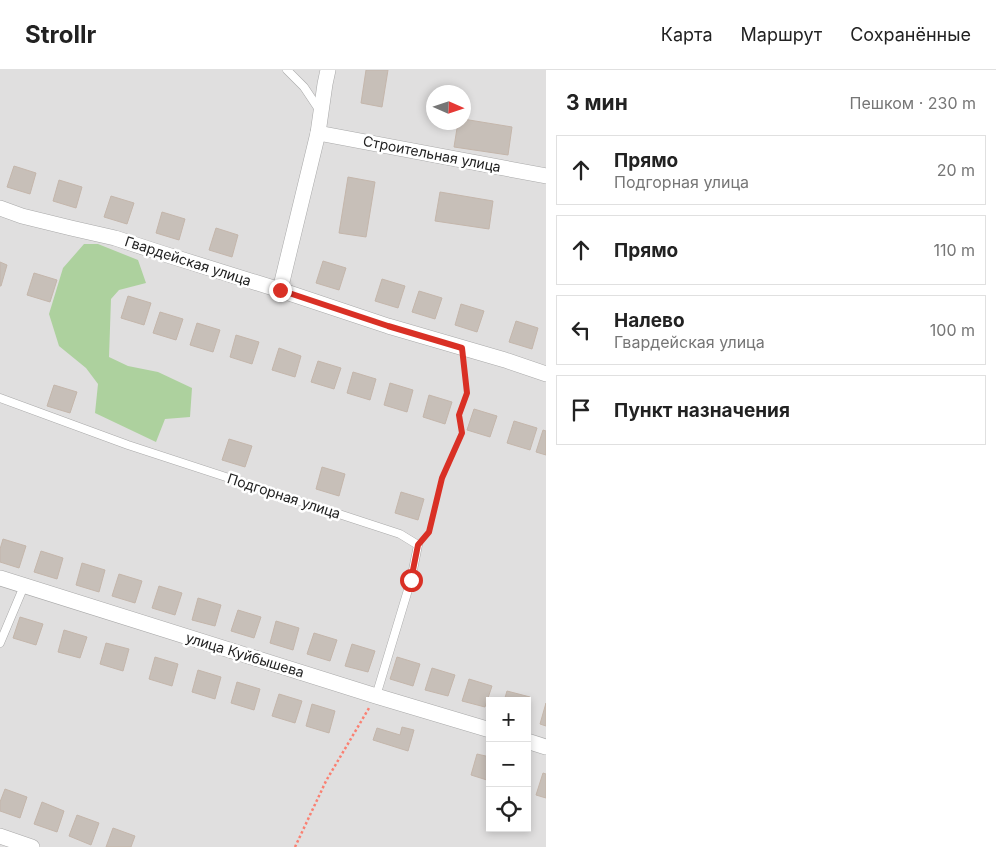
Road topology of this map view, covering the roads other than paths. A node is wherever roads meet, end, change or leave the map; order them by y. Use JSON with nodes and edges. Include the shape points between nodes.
{"nodes":[{"id":1,"x":287,"y":70,"type":"edge"},
{"id":2,"x":326,"y":72,"type":"edge"},
{"id":3,"x":321,"y":113,"type":"junction"},
{"id":4,"x":318,"y":133,"type":"junction"},
{"id":5,"x":546,"y":176,"type":"edge"},
{"id":6,"x":0,"y":208,"type":"edge"},
{"id":7,"x":280,"y":290,"type":"junction"},
{"id":8,"x":546,"y":374,"type":"edge"},
{"id":9,"x":0,"y":398,"type":"edge"},
{"id":10,"x":0,"y":578,"type":"edge"},
{"id":11,"x":24,"y":586,"type":"junction"},
{"id":12,"x":0,"y":643,"type":"edge"},
{"id":13,"x":376,"y":696,"type":"junction"},
{"id":14,"x":486,"y":729,"type":"edge"},
{"id":15,"x":530,"y":742,"type":"edge"},
{"id":16,"x":546,"y":747,"type":"edge"},
{"id":17,"x":0,"y":836,"type":"edge"},
{"id":18,"x":32,"y":847,"type":"edge"}],
"edges":[{"from":1,"to":3,"type":"lane","via":[[304,87]]},
{"from":2,"to":3,"type":"street"},
{"from":3,"to":4,"type":"street"},
{"from":4,"to":5,"type":"street","name":"Строительная улица"},
{"from":4,"to":7,"type":"street"},
{"from":6,"to":7,"type":"street","name":"Гвардейская улица","via":[[115,238]]},
{"from":7,"to":8,"type":"street","name":"Гвардейская улица"},
{"from":9,"to":13,"type":"lane","name":"Подгорная улица","via":[[128,445],[400,534],[418,545],[411,580]]},
{"from":10,"to":11,"type":"street","name":"улица Куйбышева"},
{"from":11,"to":12,"type":"lane"},
{"from":11,"to":13,"type":"street","name":"улица Куйбышева"},
{"from":13,"to":14,"type":"street","name":"улица Куйбышева"},
{"from":15,"to":16,"type":"street"},
{"from":17,"to":18,"type":"street"}]}
